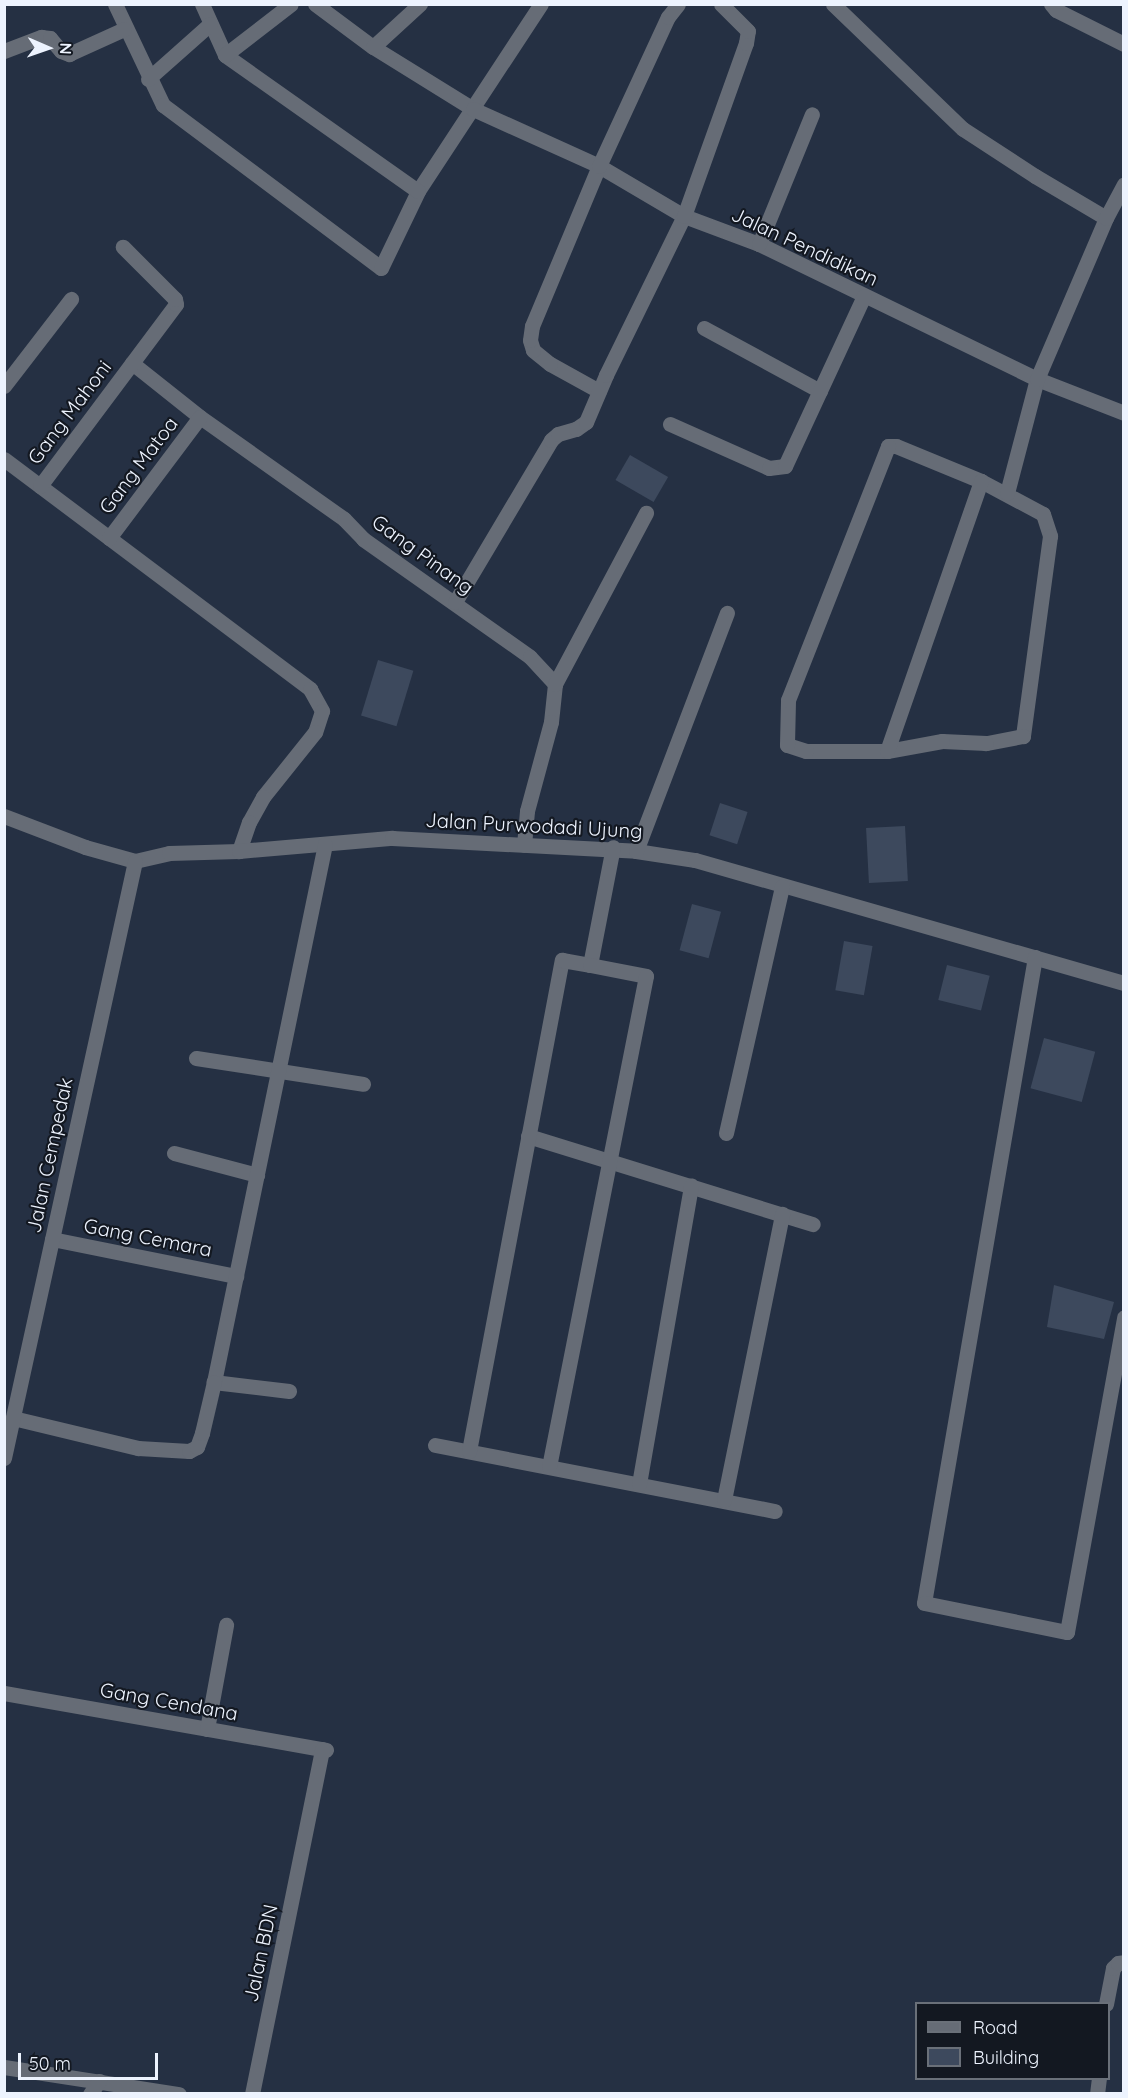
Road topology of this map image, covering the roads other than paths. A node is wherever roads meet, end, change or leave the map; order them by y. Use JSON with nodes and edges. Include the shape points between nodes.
{"nodes":[{"id":1,"x":115,"y":4,"type":"edge"},
{"id":2,"x":202,"y":4,"type":"edge"},
{"id":3,"x":291,"y":4,"type":"edge"},
{"id":4,"x":315,"y":4,"type":"edge"},
{"id":5,"x":420,"y":4,"type":"edge"},
{"id":6,"x":542,"y":4,"type":"edge"},
{"id":7,"x":678,"y":4,"type":"edge"},
{"id":8,"x":721,"y":4,"type":"edge"},
{"id":9,"x":833,"y":4,"type":"edge"},
{"id":10,"x":1051,"y":4,"type":"edge"},
{"id":11,"x":210,"y":24,"type":"junction"},
{"id":12,"x":124,"y":29,"type":"junction"},
{"id":13,"x":1124,"y":44,"type":"edge"},
{"id":14,"x":373,"y":47,"type":"junction"},
{"id":15,"x":4,"y":51,"type":"edge"},
{"id":16,"x":225,"y":55,"type":"junction"},
{"id":17,"x":148,"y":79,"type":"junction"},
{"id":18,"x":473,"y":109,"type":"junction"},
{"id":19,"x":812,"y":114,"type":"dead end"},
{"id":20,"x":599,"y":166,"type":"junction"},
{"id":21,"x":1124,"y":184,"type":"edge"},
{"id":22,"x":418,"y":192,"type":"junction"},
{"id":23,"x":684,"y":216,"type":"junction"},
{"id":24,"x":1106,"y":218,"type":"junction"},
{"id":25,"x":759,"y":244,"type":"junction"},
{"id":26,"x":123,"y":248,"type":"dead end"},
{"id":27,"x":864,"y":296,"type":"junction"},
{"id":28,"x":71,"y":299,"type":"dead end"},
{"id":29,"x":704,"y":328,"type":"dead end"},
{"id":30,"x":132,"y":363,"type":"junction"},
{"id":31,"x":1037,"y":380,"type":"junction"},
{"id":32,"x":4,"y":386,"type":"edge"},
{"id":33,"x":599,"y":391,"type":"junction"},
{"id":34,"x":820,"y":391,"type":"junction"},
{"id":35,"x":1124,"y":413,"type":"edge"},
{"id":36,"x":200,"y":417,"type":"junction"},
{"id":37,"x":670,"y":424,"type":"dead end"},
{"id":38,"x":4,"y":459,"type":"edge"},
{"id":39,"x":981,"y":481,"type":"junction"},
{"id":40,"x":40,"y":486,"type":"junction"},
{"id":41,"x":1007,"y":493,"type":"junction"},
{"id":42,"x":646,"y":513,"type":"dead end"},
{"id":43,"x":110,"y":538,"type":"junction"},
{"id":44,"x":455,"y":602,"type":"junction"},
{"id":45,"x":727,"y":613,"type":"dead end"},
{"id":46,"x":555,"y":684,"type":"junction"},
{"id":47,"x":887,"y":751,"type":"junction"},
{"id":48,"x":4,"y":816,"type":"edge"},
{"id":49,"x":325,"y":844,"type":"junction"},
{"id":50,"x":524,"y":845,"type":"junction"},
{"id":51,"x":613,"y":847,"type":"junction"},
{"id":52,"x":636,"y":850,"type":"junction"},
{"id":53,"x":239,"y":851,"type":"junction"},
{"id":54,"x":135,"y":861,"type":"junction"},
{"id":55,"x":782,"y":886,"type":"junction"},
{"id":56,"x":1035,"y":957,"type":"junction"},
{"id":57,"x":590,"y":965,"type":"junction"},
{"id":58,"x":1124,"y":983,"type":"edge"},
{"id":59,"x":196,"y":1059,"type":"dead end"},
{"id":60,"x":279,"y":1071,"type":"junction"},
{"id":61,"x":363,"y":1084,"type":"dead end"},
{"id":62,"x":726,"y":1133,"type":"dead end"},
{"id":63,"x":528,"y":1136,"type":"junction"},
{"id":64,"x":174,"y":1153,"type":"dead end"},
{"id":65,"x":610,"y":1161,"type":"junction"},
{"id":66,"x":257,"y":1175,"type":"junction"},
{"id":67,"x":692,"y":1186,"type":"junction"},
{"id":68,"x":782,"y":1214,"type":"junction"},
{"id":69,"x":813,"y":1224,"type":"dead end"},
{"id":70,"x":52,"y":1239,"type":"junction"},
{"id":71,"x":236,"y":1276,"type":"junction"},
{"id":72,"x":1124,"y":1317,"type":"edge"},
{"id":73,"x":214,"y":1382,"type":"junction"},
{"id":74,"x":289,"y":1391,"type":"dead end"},
{"id":75,"x":13,"y":1418,"type":"junction"},
{"id":76,"x":435,"y":1445,"type":"dead end"},
{"id":77,"x":469,"y":1451,"type":"junction"},
{"id":78,"x":4,"y":1458,"type":"edge"},
{"id":79,"x":549,"y":1467,"type":"junction"},
{"id":80,"x":639,"y":1484,"type":"junction"},
{"id":81,"x":724,"y":1500,"type":"junction"},
{"id":82,"x":776,"y":1511,"type":"dead end"},
{"id":83,"x":226,"y":1625,"type":"dead end"},
{"id":84,"x":4,"y":1693,"type":"edge"},
{"id":85,"x":207,"y":1729,"type":"junction"},
{"id":86,"x":324,"y":1749,"type":"joint"},
{"id":87,"x":1124,"y":1962,"type":"edge"},
{"id":88,"x":1107,"y":2002,"type":"edge"},
{"id":89,"x":4,"y":2067,"type":"edge"},
{"id":90,"x":94,"y":2087,"type":"edge"},
{"id":91,"x":179,"y":2094,"type":"edge"},
{"id":92,"x":252,"y":2094,"type":"edge"}],
"edges":[{"from":1,"to":12,"type":"street"},
{"from":2,"to":11,"type":"street"},
{"from":3,"to":16,"type":"street"},
{"from":4,"to":14,"type":"street","name":"Jalan Pendidikan"},
{"from":5,"to":14,"type":"street"},
{"from":6,"to":18,"type":"street"},
{"from":7,"to":20,"type":"street","via":[[668,17]]},
{"from":8,"to":23,"type":"street","via":[[748,31],[746,43]]},
{"from":9,"to":24,"type":"street","via":[[963,129]]},
{"from":10,"to":13,"type":"street"},
{"from":11,"to":16,"type":"street"},
{"from":11,"to":17,"type":"street"},
{"from":12,"to":15,"type":"street","via":[[69,54],[50,38],[41,37]]},
{"from":12,"to":17,"type":"street"},
{"from":14,"to":18,"type":"street","name":"Jalan Pendidikan"},
{"from":16,"to":22,"type":"street"},
{"from":17,"to":22,"type":"street","via":[[163,105],[381,268]]},
{"from":18,"to":20,"type":"street","name":"Jalan Pendidikan"},
{"from":18,"to":22,"type":"street"},
{"from":19,"to":25,"type":"street"},
{"from":20,"to":23,"type":"street","name":"Jalan Pendidikan"},
{"from":20,"to":33,"type":"street","via":[[532,326],[530,340],[533,350],[550,364]]},
{"from":21,"to":24,"type":"street"},
{"from":23,"to":25,"type":"street","name":"Jalan Pendidikan"},
{"from":23,"to":33,"type":"street"},
{"from":24,"to":31,"type":"street"},
{"from":25,"to":27,"type":"street","name":"Jalan Pendidikan"},
{"from":26,"to":30,"type":"street","name":"Gang Mahoni","via":[[175,298],[176,304]]},
{"from":27,"to":31,"type":"street","name":"Jalan Pendidikan"},
{"from":27,"to":34,"type":"street"},
{"from":28,"to":32,"type":"street"},
{"from":29,"to":34,"type":"street"},
{"from":30,"to":36,"type":"street","name":"Gang Pinang"},
{"from":30,"to":40,"type":"street","name":"Gang Mahoni"},
{"from":31,"to":35,"type":"street","name":"Jalan Pendidikan"},
{"from":31,"to":41,"type":"street"},
{"from":33,"to":44,"type":"street","via":[[586,422],[551,440]]},
{"from":34,"to":37,"type":"street","via":[[785,466],[779,468],[769,468]]},
{"from":36,"to":43,"type":"street","name":"Gang Matoa"},
{"from":36,"to":44,"type":"street","name":"Gang Pinang","via":[[344,519],[363,539]]},
{"from":38,"to":40,"type":"street"},
{"from":39,"to":41,"type":"street"},
{"from":39,"to":47,"type":"street"},
{"from":39,"to":47,"type":"street","via":[[888,446],[788,700],[787,745],[806,751]]},
{"from":40,"to":43,"type":"street"},
{"from":41,"to":47,"type":"street","via":[[1043,514],[1050,536],[1023,736],[986,744],[942,741]]},
{"from":42,"to":46,"type":"street"},
{"from":43,"to":53,"type":"street","via":[[310,689],[322,711],[315,732],[263,797]]},
{"from":44,"to":46,"type":"street","name":"Gang Pinang","via":[[530,657]]},
{"from":45,"to":52,"type":"street"},
{"from":46,"to":50,"type":"street","via":[[551,722],[527,811]]},
{"from":48,"to":54,"type":"street","name":"Jalan Purwodadi Ujung","via":[[85,847]]},
{"from":49,"to":50,"type":"street","name":"Jalan Purwodadi Ujung","via":[[392,838]]},
{"from":49,"to":53,"type":"street","name":"Jalan Purwodadi Ujung"},
{"from":49,"to":60,"type":"street"},
{"from":50,"to":51,"type":"street","name":"Jalan Purwodadi Ujung"},
{"from":51,"to":52,"type":"street","name":"Jalan Purwodadi Ujung"},
{"from":51,"to":57,"type":"street"},
{"from":52,"to":55,"type":"street","name":"Jalan Purwodadi Ujung","via":[[695,860]]},
{"from":53,"to":54,"type":"street","name":"Jalan Purwodadi Ujung","via":[[169,853]]},
{"from":54,"to":70,"type":"street","name":"Jalan Cempedak"},
{"from":55,"to":56,"type":"street","name":"Jalan Purwodadi Ujung"},
{"from":55,"to":62,"type":"street"},
{"from":56,"to":58,"type":"street","name":"Jalan Purwodadi Ujung"},
{"from":56,"to":72,"type":"street","via":[[924,1603],[1067,1632]]},
{"from":57,"to":63,"type":"street","via":[[562,960]]},
{"from":57,"to":65,"type":"street","via":[[646,976]]},
{"from":59,"to":60,"type":"street"},
{"from":60,"to":61,"type":"street"},
{"from":60,"to":66,"type":"street"},
{"from":63,"to":65,"type":"street"},
{"from":63,"to":77,"type":"street"},
{"from":64,"to":66,"type":"street"},
{"from":65,"to":67,"type":"street"},
{"from":65,"to":79,"type":"street"},
{"from":66,"to":71,"type":"street"},
{"from":67,"to":68,"type":"street"},
{"from":67,"to":80,"type":"street"},
{"from":68,"to":69,"type":"street"},
{"from":68,"to":81,"type":"street"},
{"from":70,"to":71,"type":"street","name":"Gang Cemara"},
{"from":70,"to":75,"type":"street","name":"Jalan Cempedak"},
{"from":71,"to":73,"type":"street"},
{"from":73,"to":74,"type":"street"},
{"from":73,"to":75,"type":"street","via":[[197,1447],[189,1451],[138,1448]]},
{"from":75,"to":78,"type":"street","name":"Jalan Cempedak"},
{"from":76,"to":77,"type":"street"},
{"from":77,"to":79,"type":"street"},
{"from":79,"to":80,"type":"street"},
{"from":80,"to":81,"type":"street"},
{"from":81,"to":82,"type":"street"},
{"from":83,"to":85,"type":"street"},
{"from":84,"to":85,"type":"street","name":"Gang Cendana"},
{"from":85,"to":86,"type":"street","name":"Gang Cendana"},
{"from":86,"to":92,"type":"street","name":"Jalan BDN"},
{"from":87,"to":88,"type":"street","via":[[1113,1968]]},
{"from":89,"to":90,"type":"street"},
{"from":90,"to":91,"type":"street"}]}
